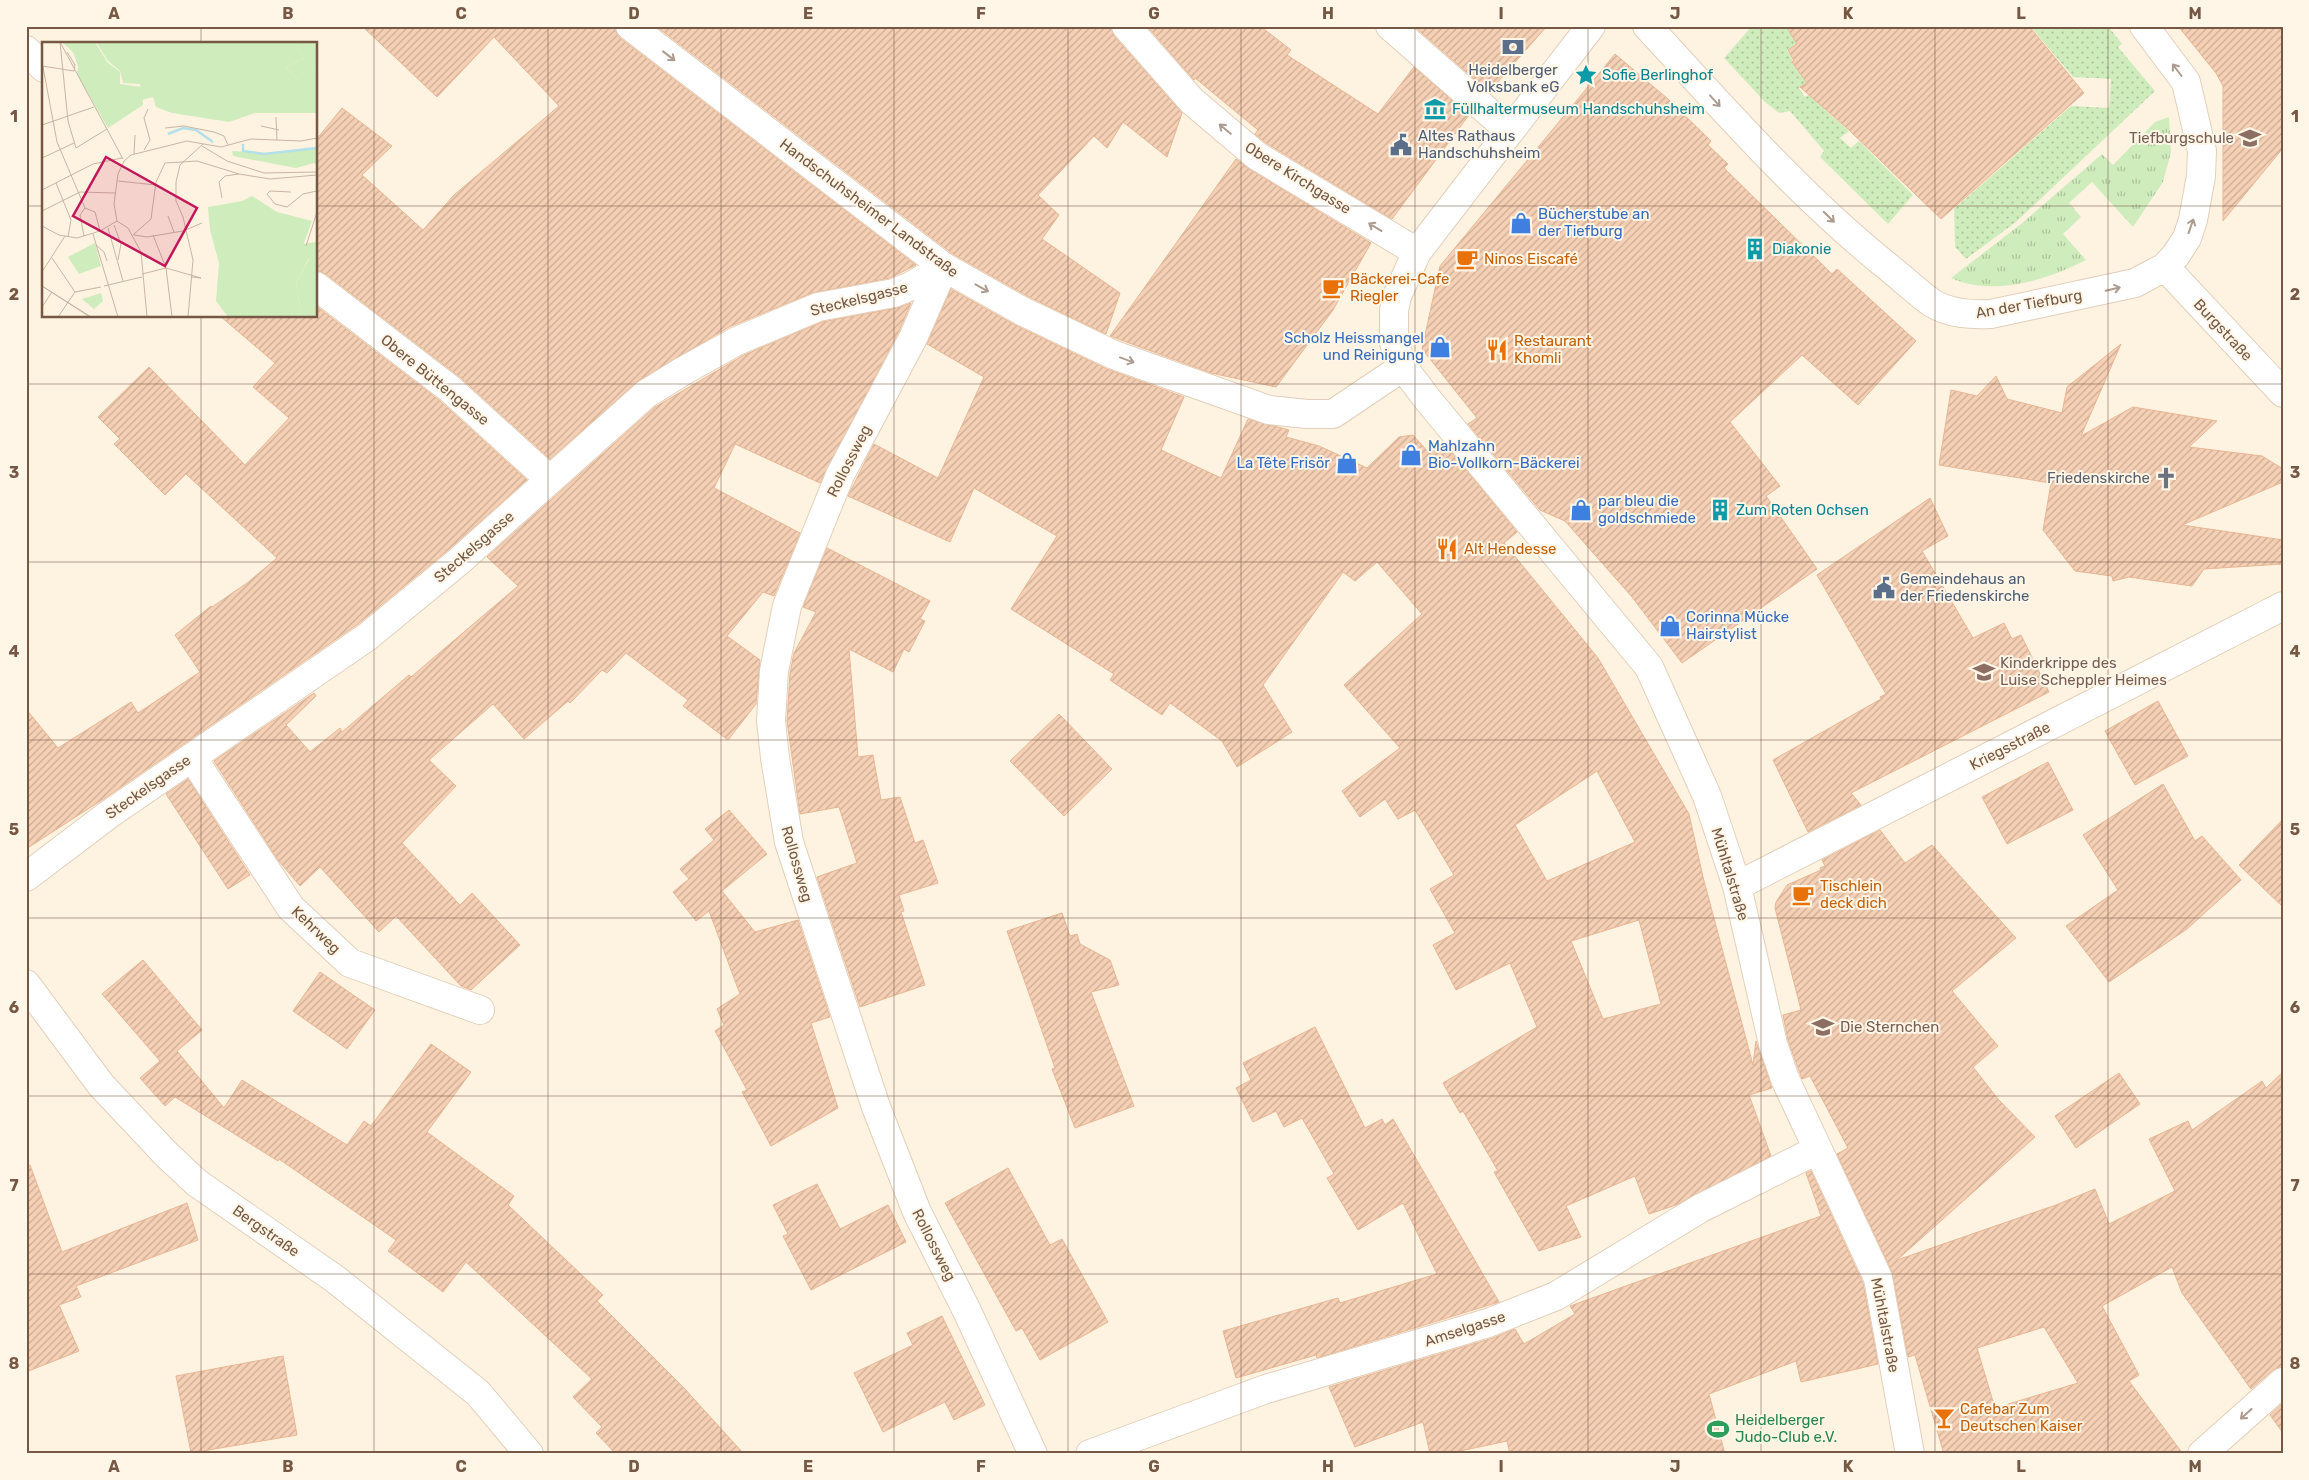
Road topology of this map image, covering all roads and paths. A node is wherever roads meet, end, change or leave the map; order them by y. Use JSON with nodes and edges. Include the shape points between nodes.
{"nodes":[{"id":1,"x":630,"y":26,"type":"edge"},
{"id":2,"x":1126,"y":26,"type":"edge"},
{"id":3,"x":1390,"y":26,"type":"edge"},
{"id":4,"x":1591,"y":26,"type":"edge"},
{"id":5,"x":1647,"y":26,"type":"edge"},
{"id":6,"x":2144,"y":26,"type":"edge"},
{"id":7,"x":26,"y":50,"type":"edge"},
{"id":8,"x":42,"y":66,"type":"edge"},
{"id":9,"x":1509,"y":130,"type":"junction"},
{"id":10,"x":1417,"y":252,"type":"junction"},
{"id":11,"x":944,"y":267,"type":"junction"},
{"id":12,"x":2164,"y":267,"type":"junction"},
{"id":13,"x":318,"y":288,"type":"edge"},
{"id":14,"x":1403,"y":367,"type":"junction"},
{"id":15,"x":2283,"y":393,"type":"edge"},
{"id":16,"x":549,"y":479,"type":"junction"},
{"id":17,"x":2283,"y":606,"type":"edge"},
{"id":18,"x":192,"y":757,"type":"junction"},
{"id":19,"x":26,"y":877,"type":"edge"},
{"id":20,"x":1737,"y":886,"type":"junction"},
{"id":21,"x":26,"y":984,"type":"edge"},
{"id":22,"x":480,"y":1010,"type":"dead end"},
{"id":23,"x":1817,"y":1150,"type":"junction"},
{"id":24,"x":2283,"y":1382,"type":"edge"},
{"id":25,"x":530,"y":1454,"type":"edge"},
{"id":26,"x":1033,"y":1454,"type":"edge"},
{"id":27,"x":1090,"y":1454,"type":"edge"},
{"id":28,"x":1910,"y":1454,"type":"edge"},
{"id":29,"x":2202,"y":1454,"type":"edge"}],
"edges":[{"from":1,"to":11,"type":"street","name":"Handschuhsheimer Landstraße","one_way":true},
{"from":10,"to":2,"type":"street","name":"Obere Kirchgasse","one_way":true,"via":[[1257,156],[1192,101]]},
{"from":3,"to":9,"type":"street"},
{"from":4,"to":9,"type":"street","name":"Mühltalstraße"},
{"from":5,"to":12,"type":"street","name":"An der Tiefburg","one_way":true,"via":[[1747,137],[1839,227],[1933,303],[1953,312],[1991,314],[2135,283]]},
{"from":12,"to":6,"type":"street","name":"An der Tiefburg","one_way":true,"via":[[2176,255],[2193,220],[2202,151],[2186,82]]},
{"from":7,"to":8,"type":"street"},
{"from":9,"to":10,"type":"street","name":"Mühltalstraße"},
{"from":10,"to":14,"type":"street","name":"Mühltalstraße","via":[[1394,310],[1394,343]]},
{"from":11,"to":14,"type":"street","name":"Handschuhsheimer Landstraße","one_way":true,"via":[[1022,311],[1114,355],[1269,410],[1333,414]]},
{"from":11,"to":16,"type":"street","name":"Steckelsgasse","via":[[894,293],[818,307],[714,354],[646,394]]},
{"from":11,"to":26,"type":"street","name":"Rollossweg","via":[[913,338],[840,475],[787,606],[774,671],[771,721],[788,842],[876,1108],[917,1212]]},
{"from":12,"to":15,"type":"street","name":"Burgstraße"},
{"from":13,"to":16,"type":"street","name":"Obere Büttengasse","via":[[450,389]]},
{"from":14,"to":20,"type":"street","name":"Mühltalstraße","via":[[1649,666],[1706,796]]},
{"from":16,"to":18,"type":"street","name":"Steckelsgasse","via":[[458,562],[367,637]]},
{"from":17,"to":20,"type":"street","name":"Kriegsstraße"},
{"from":18,"to":19,"type":"street","name":"Steckelsgasse"},
{"from":18,"to":22,"type":"street","name":"Kehrweg","via":[[291,908],[350,963]]},
{"from":20,"to":23,"type":"street","name":"Mühltalstraße","via":[[1773,1044]]},
{"from":21,"to":25,"type":"street","name":"Bergstraße","via":[[101,1085],[191,1177],[334,1279],[478,1393]]},
{"from":23,"to":27,"type":"street","name":"Amselgasse","via":[[1701,1208],[1556,1296],[1488,1323],[1266,1389]]},
{"from":23,"to":28,"type":"street","name":"Mühltalstraße","via":[[1878,1278]]},
{"from":24,"to":29,"type":"street","one_way":true}]}
